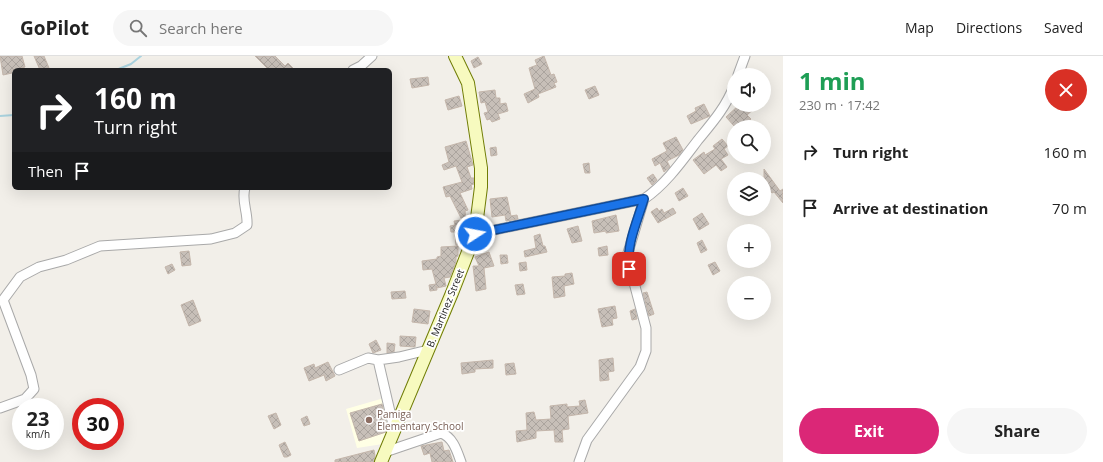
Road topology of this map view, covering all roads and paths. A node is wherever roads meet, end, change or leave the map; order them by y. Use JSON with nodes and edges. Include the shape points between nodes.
{"nodes":[{"id":1,"x":372,"y":56,"type":"edge"},
{"id":2,"x":455,"y":56,"type":"edge"},
{"id":3,"x":746,"y":56,"type":"edge"},
{"id":4,"x":357,"y":68,"type":"edge"},
{"id":5,"x":741,"y":68,"type":"edge"},
{"id":6,"x":727,"y":103,"type":"edge"},
{"id":7,"x":245,"y":190,"type":"edge"},
{"id":8,"x":644,"y":199,"type":"junction"},
{"id":9,"x":475,"y":234,"type":"junction"},
{"id":10,"x":428,"y":350,"type":"junction"},
{"id":11,"x":378,"y":360,"type":"junction"},
{"id":12,"x":339,"y":370,"type":"dead end"},
{"id":13,"x":0,"y":408,"type":"edge"},
{"id":14,"x":394,"y":429,"type":"junction"},
{"id":15,"x":383,"y":457,"type":"edge"},
{"id":16,"x":461,"y":462,"type":"edge"},
{"id":17,"x":579,"y":462,"type":"edge"}],
"edges":[{"from":1,"to":4,"type":"street"},
{"from":2,"to":9,"type":"street","name":"B. Martinez Street","via":[[468,83],[481,168]]},
{"from":3,"to":5,"type":"street"},
{"from":6,"to":8,"type":"street","via":[[677,168],[657,190]]},
{"from":7,"to":13,"type":"street","via":[[247,225],[235,233],[211,239],[100,246],[66,260],[38,267],[20,278],[3,300],[34,389],[26,398]]},
{"from":8,"to":9,"type":"street"},
{"from":8,"to":17,"type":"street","via":[[627,256],[646,328],[646,351],[640,367],[587,440]]},
{"from":9,"to":10,"type":"street","name":"B. Martinez Street"},
{"from":10,"to":11,"type":"street"},
{"from":10,"to":14,"type":"street","name":"B. Martinez Street"},
{"from":11,"to":12,"type":"street","via":[[368,358]]},
{"from":11,"to":14,"type":"street"},
{"from":14,"to":15,"type":"street","name":"B. Martinez Street"},
{"from":15,"to":16,"type":"street","via":[[441,433],[447,435],[454,444]]}]}
